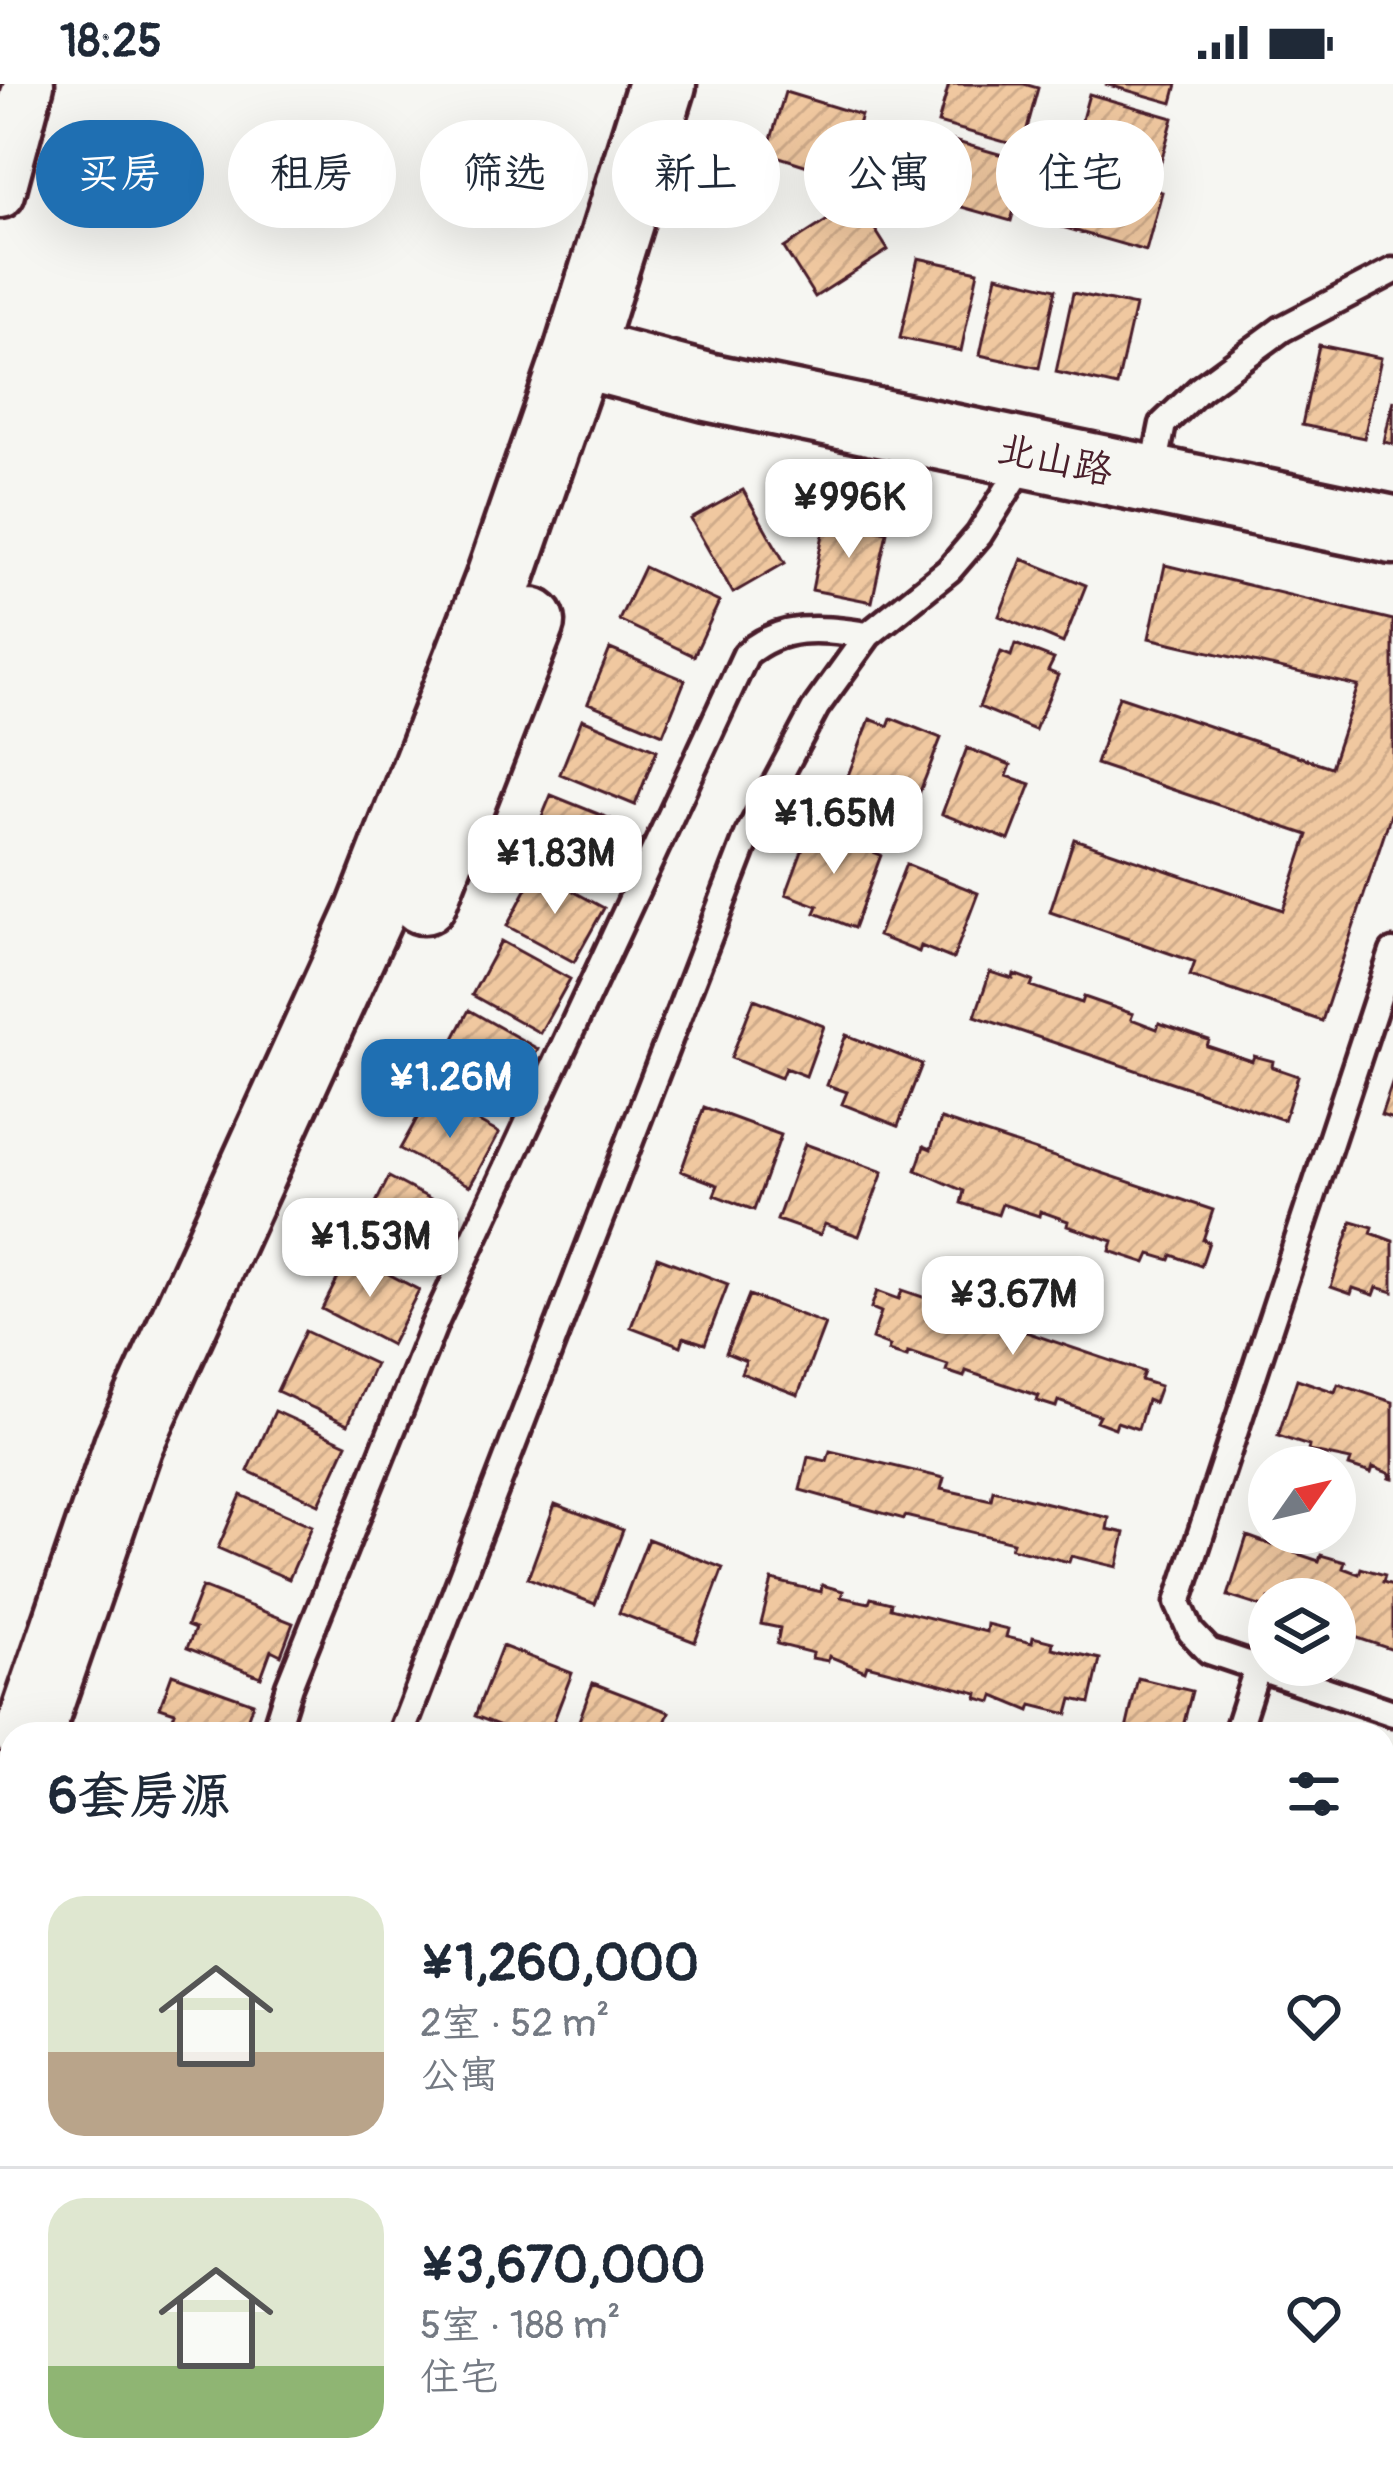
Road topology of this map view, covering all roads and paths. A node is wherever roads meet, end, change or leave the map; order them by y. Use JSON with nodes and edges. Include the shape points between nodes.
{"nodes":[{"id":1,"x":29,"y":84,"type":"edge"},
{"id":2,"x":662,"y":84,"type":"edge"},
{"id":3,"x":708,"y":84,"type":"edge"},
{"id":4,"x":0,"y":194,"type":"edge"},
{"id":5,"x":1393,"y":271,"type":"edge"},
{"id":6,"x":600,"y":359,"type":"junction"},
{"id":7,"x":1030,"y":454,"type":"junction"},
{"id":8,"x":1151,"y":480,"type":"junction"},
{"id":9,"x":1393,"y":530,"type":"edge"},
{"id":10,"x":868,"y":635,"type":"junction"},
{"id":11,"x":1393,"y":952,"type":"edge"},
{"id":12,"x":1248,"y":1666,"type":"edge"},
{"id":13,"x":1252,"y":1686,"type":"edge"},
{"id":14,"x":1310,"y":1686,"type":"edge"},
{"id":15,"x":1393,"y":1713,"type":"edge"},
{"id":16,"x":33,"y":1722,"type":"edge"},
{"id":17,"x":81,"y":1722,"type":"edge"},
{"id":18,"x":278,"y":1722,"type":"edge"},
{"id":19,"x":406,"y":1722,"type":"edge"},
{"id":20,"x":1240,"y":1722,"type":"edge"}],
"edges":[{"from":1,"to":4,"type":"street"},
{"from":2,"to":6,"type":"street"},
{"from":3,"to":6,"type":"street"},
{"from":5,"to":8,"type":"lane","via":[[1282,328],[1200,389],[1162,424]]},
{"from":6,"to":7,"type":"street","name":"北山路"},
{"from":6,"to":16,"type":"street","via":[[499,580],[370,913],[129,1443]]},
{"from":6,"to":17,"type":"street","via":[[478,764],[171,1460]]},
{"from":7,"to":8,"type":"street","name":"北山路"},
{"from":7,"to":10,"type":"lane","via":[[949,570]]},
{"from":8,"to":9,"type":"street","name":"北山路"},
{"from":10,"to":18,"type":"lane","via":[[796,629],[746,654],[434,1325]]},
{"from":10,"to":19,"type":"lane","via":[[816,707],[748,835]]},
{"from":11,"to":12,"type":"lane","via":[[1178,1603],[1209,1651]]},
{"from":13,"to":20,"type":"lane"},
{"from":14,"to":15,"type":"lane"}]}
